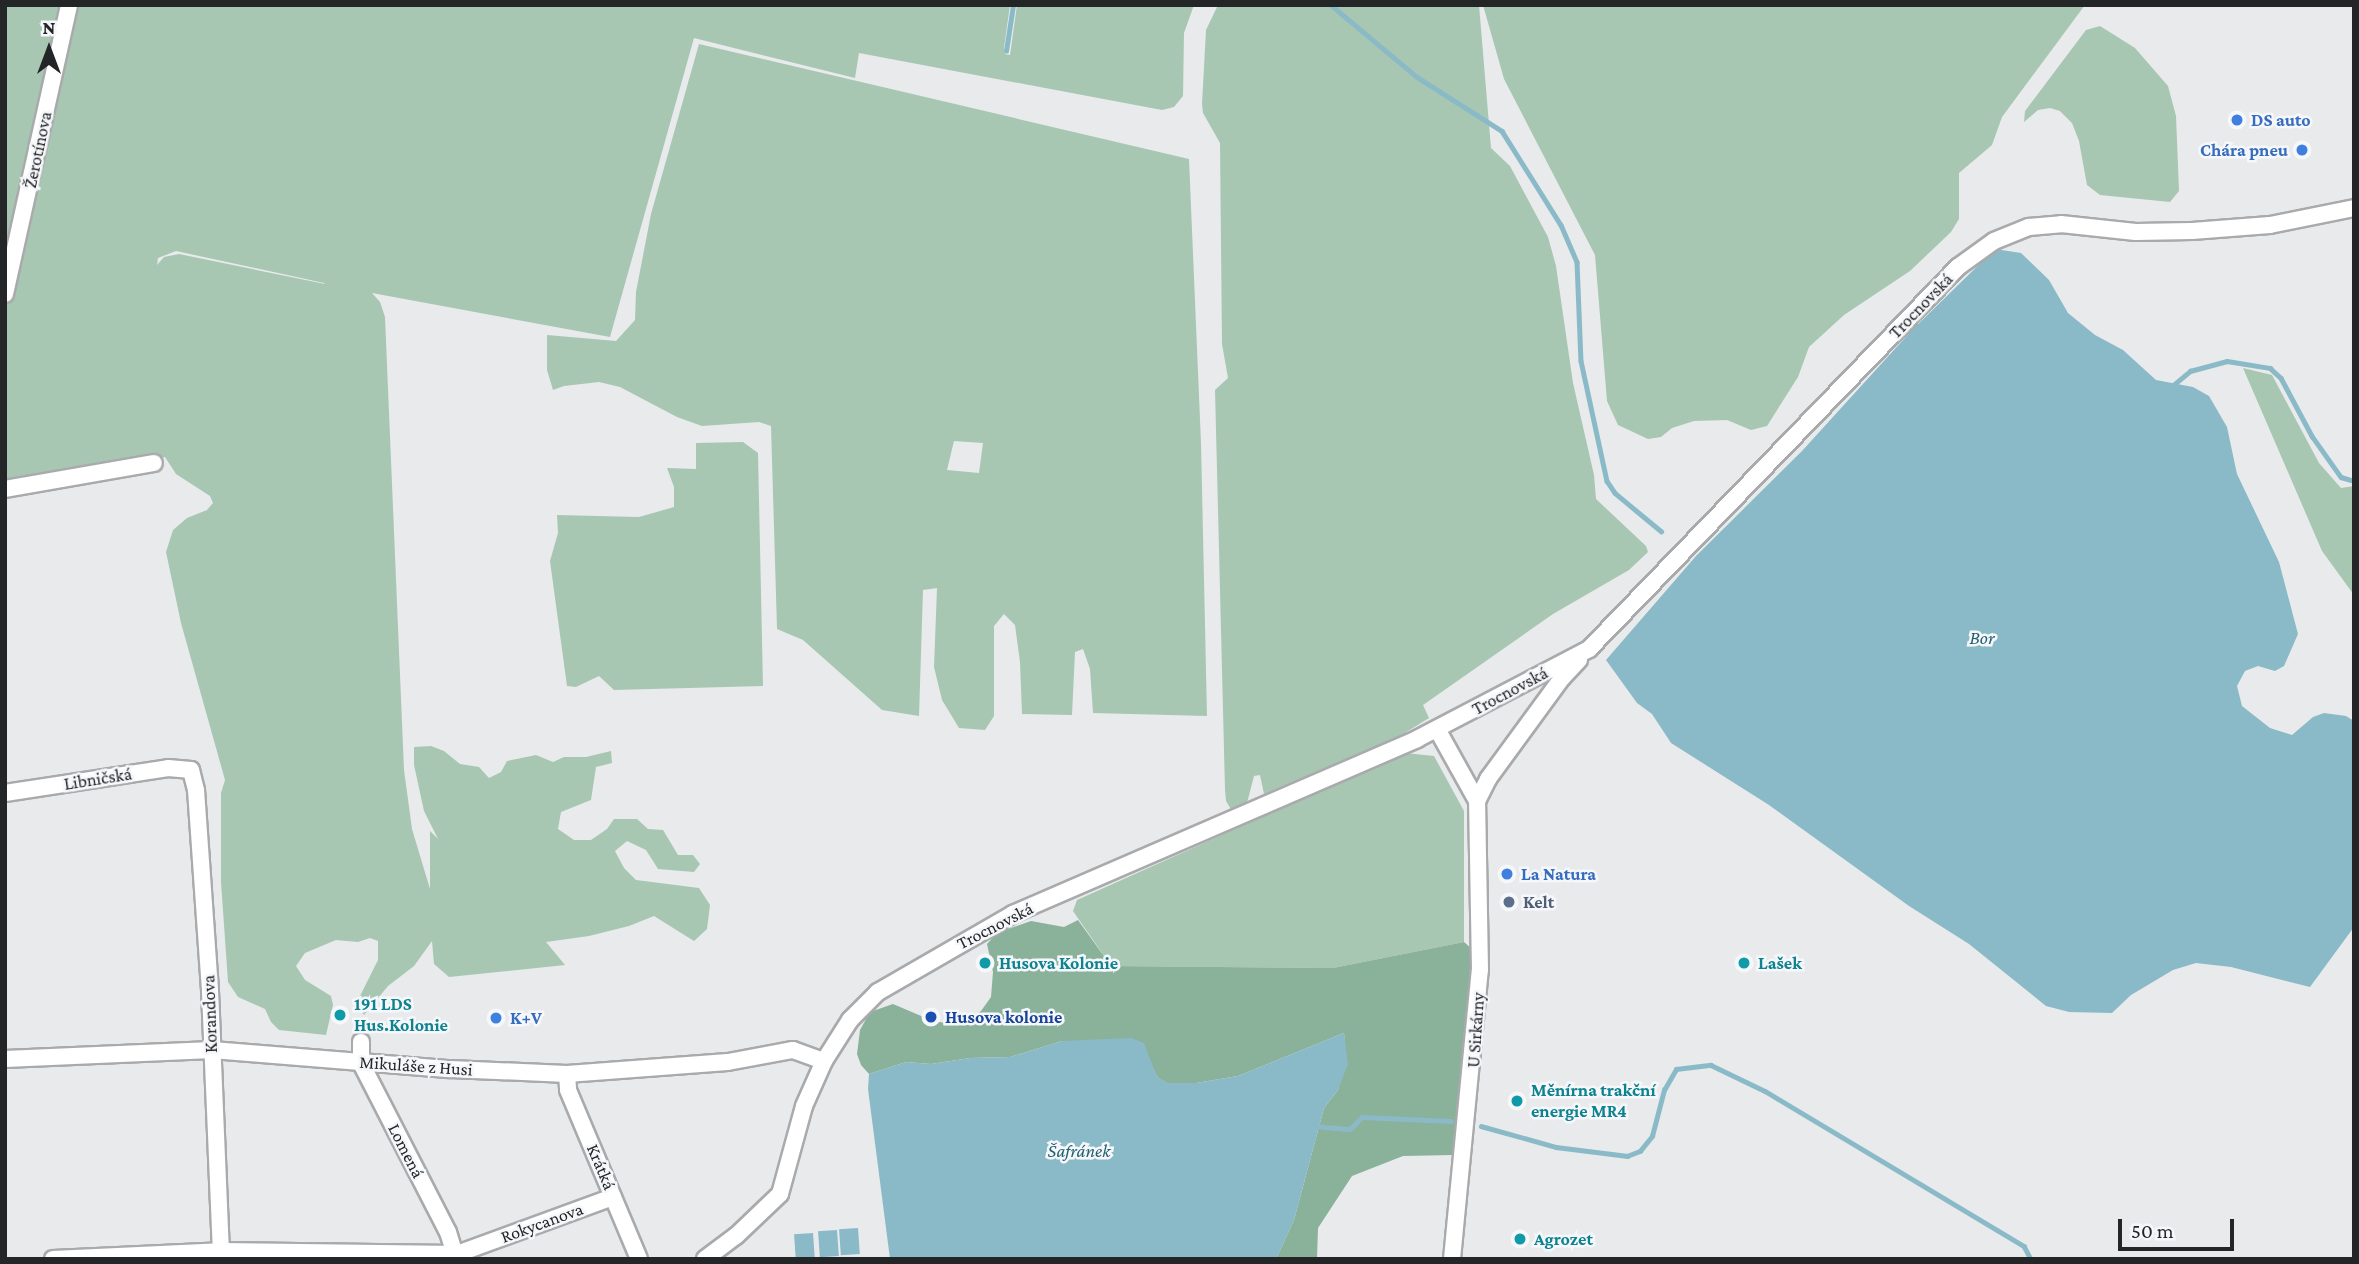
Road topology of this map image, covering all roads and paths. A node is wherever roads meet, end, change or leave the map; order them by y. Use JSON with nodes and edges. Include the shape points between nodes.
{"nodes":[{"id":1,"x":69,"y":5,"type":"edge"},
{"id":2,"x":2354,"y":208,"type":"edge"},
{"id":3,"x":5,"y":294,"type":"edge"},
{"id":4,"x":154,"y":463,"type":"dead end"},
{"id":5,"x":5,"y":489,"type":"edge"},
{"id":6,"x":1589,"y":649,"type":"junction"},
{"id":7,"x":1437,"y":729,"type":"junction"},
{"id":8,"x":191,"y":770,"type":"joint"},
{"id":9,"x":5,"y":793,"type":"edge"},
{"id":10,"x":1477,"y":800,"type":"junction"},
{"id":11,"x":361,"y":1042,"type":"dead end"},
{"id":12,"x":212,"y":1050,"type":"junction"},
{"id":13,"x":5,"y":1059,"type":"edge"},
{"id":14,"x":824,"y":1061,"type":"junction"},
{"id":15,"x":361,"y":1063,"type":"junction"},
{"id":16,"x":567,"y":1074,"type":"junction"},
{"id":17,"x":613,"y":1197,"type":"junction"},
{"id":18,"x":220,"y":1255,"type":"edge"},
{"id":19,"x":456,"y":1257,"type":"edge"},
{"id":20,"x":52,"y":1259,"type":"edge"},
{"id":21,"x":639,"y":1259,"type":"edge"},
{"id":22,"x":705,"y":1259,"type":"edge"},
{"id":23,"x":1452,"y":1259,"type":"edge"}],
"edges":[{"from":1,"to":3,"type":"street","name":"Žerotínova"},
{"from":2,"to":6,"type":"street","name":"Trocnovská","via":[[2270,225],[2192,231],[2136,232],[2061,224],[2029,227],[1994,241],[1958,267]]},
{"from":4,"to":5,"type":"street"},
{"from":6,"to":7,"type":"street","name":"Trocnovská"},
{"from":6,"to":10,"type":"street","via":[[1562,678]]},
{"from":7,"to":10,"type":"street","name":"U Sirkárny"},
{"from":7,"to":14,"type":"street","name":"Trocnovská","via":[[1013,914],[878,992],[849,1020]]},
{"from":8,"to":9,"type":"street","name":"Libničská","via":[[168,768]]},
{"from":8,"to":12,"type":"street","name":"Korandova","via":[[197,803]]},
{"from":10,"to":23,"type":"street","name":"U Sirkárny","via":[[1480,970]]},
{"from":11,"to":15,"type":"street","name":"Lomená"},
{"from":12,"to":13,"type":"street","name":"Mikuláše z Husi"},
{"from":12,"to":15,"type":"street","name":"Mikuláše z Husi"},
{"from":12,"to":18,"type":"street","name":"Korandova"},
{"from":14,"to":16,"type":"street","name":"Mikuláše z Husi","via":[[793,1050],[729,1062]]},
{"from":14,"to":22,"type":"street","name":"Trocnovská","via":[[804,1105],[780,1194]]},
{"from":15,"to":16,"type":"street","name":"Mikuláše z Husi"},
{"from":15,"to":19,"type":"street","name":"Lomená","via":[[448,1232]]},
{"from":16,"to":17,"type":"street","name":"Krátká","via":[[568,1090]]},
{"from":17,"to":19,"type":"street","name":"Rokycanova"},
{"from":17,"to":21,"type":"street","name":"Krátká"},
{"from":18,"to":19,"type":"street","name":"Rokycanova"},
{"from":18,"to":20,"type":"street","name":"Rokycanova"}]}
